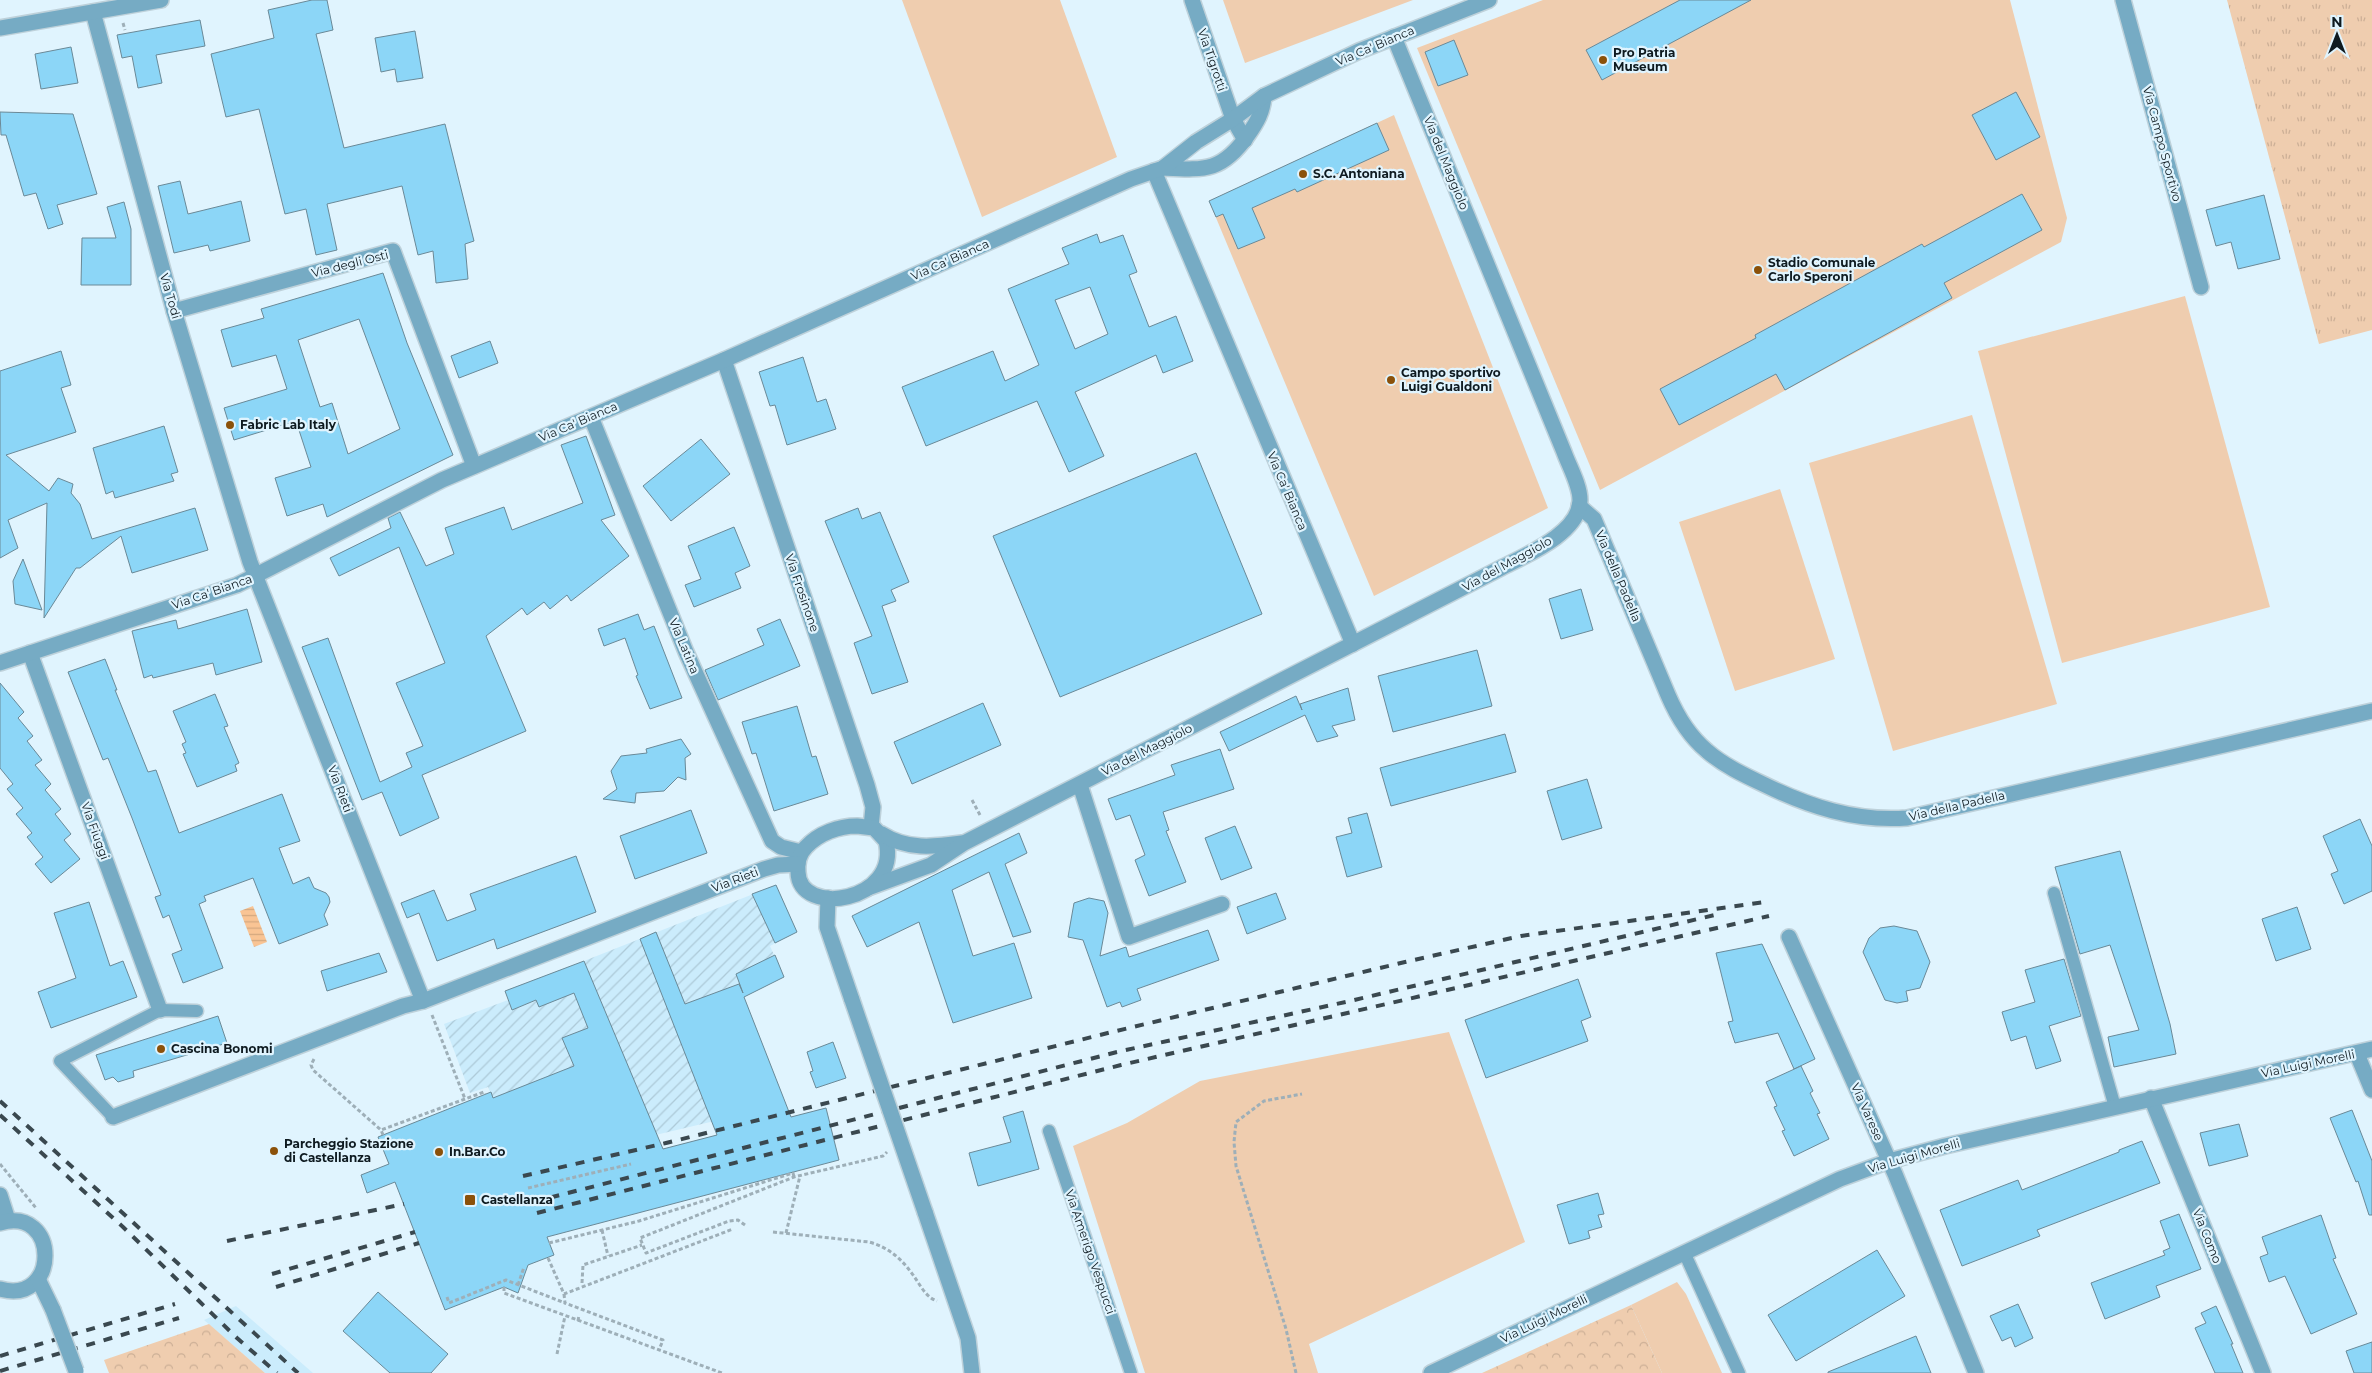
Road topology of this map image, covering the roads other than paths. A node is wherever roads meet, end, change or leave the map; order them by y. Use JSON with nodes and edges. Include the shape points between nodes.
{"nodes":[{"id":1,"x":161,"y":0,"type":"edge"},
{"id":2,"x":1192,"y":0,"type":"edge"},
{"id":3,"x":1489,"y":0,"type":"edge"},
{"id":4,"x":2123,"y":0,"type":"edge"},
{"id":5,"x":93,"y":12,"type":"junction"},
{"id":6,"x":0,"y":28,"type":"edge"},
{"id":7,"x":1394,"y":37,"type":"junction"},
{"id":8,"x":1264,"y":96,"type":"junction"},
{"id":9,"x":1233,"y":119,"type":"junction"},
{"id":10,"x":1245,"y":140,"type":"junction"},
{"id":11,"x":1158,"y":170,"type":"junction"},
{"id":12,"x":2201,"y":288,"type":"dead end"},
{"id":13,"x":174,"y":311,"type":"junction"},
{"id":14,"x":724,"y":360,"type":"junction"},
{"id":15,"x":591,"y":416,"type":"junction"},
{"id":16,"x":474,"y":466,"type":"junction"},
{"id":17,"x":1579,"y":506,"type":"junction"},
{"id":18,"x":256,"y":576,"type":"junction"},
{"id":19,"x":1352,"y":644,"type":"junction"},
{"id":20,"x":30,"y":653,"type":"junction"},
{"id":21,"x":0,"y":663,"type":"edge"},
{"id":22,"x":2372,"y":711,"type":"edge"},
{"id":23,"x":1080,"y":785,"type":"junction"},
{"id":24,"x":876,"y":831,"type":"junction"},
{"id":25,"x":964,"y":843,"type":"junction"},
{"id":26,"x":800,"y":858,"type":"junction"},
{"id":27,"x":868,"y":888,"type":"junction"},
{"id":28,"x":2054,"y":893,"type":"dead end"},
{"id":29,"x":828,"y":898,"type":"junction"},
{"id":30,"x":1222,"y":904,"type":"dead end"},
{"id":31,"x":1789,"y":937,"type":"dead end"},
{"id":32,"x":423,"y":1001,"type":"junction"},
{"id":33,"x":160,"y":1010,"type":"junction"},
{"id":34,"x":197,"y":1011,"type":"dead end"},
{"id":35,"x":2365,"y":1052,"type":"edge"},
{"id":36,"x":2372,"y":1090,"type":"edge"},
{"id":37,"x":2151,"y":1098,"type":"junction"},
{"id":38,"x":2115,"y":1107,"type":"junction"},
{"id":39,"x":113,"y":1117,"type":"joint"},
{"id":40,"x":1050,"y":1131,"type":"dead end"},
{"id":41,"x":1889,"y":1160,"type":"junction"},
{"id":42,"x":0,"y":1195,"type":"edge"},
{"id":43,"x":4,"y":1221,"type":"edge"},
{"id":44,"x":1684,"y":1252,"type":"junction"},
{"id":45,"x":38,"y":1279,"type":"junction"},
{"id":46,"x":0,"y":1289,"type":"edge"},
{"id":47,"x":77,"y":1372,"type":"edge"},
{"id":48,"x":972,"y":1373,"type":"edge"},
{"id":49,"x":1131,"y":1373,"type":"edge"},
{"id":50,"x":1431,"y":1373,"type":"edge"},
{"id":51,"x":1739,"y":1373,"type":"edge"},
{"id":52,"x":1976,"y":1373,"type":"edge"},
{"id":53,"x":2263,"y":1373,"type":"edge"}],
"edges":[{"from":1,"to":5,"type":"street"},
{"from":2,"to":9,"type":"street","name":"Via Tigrotti"},
{"from":3,"to":7,"type":"street","name":"Via Ca' Bianca"},
{"from":4,"to":12,"type":"street","name":"Via Campo Sportivo"},
{"from":5,"to":6,"type":"street"},
{"from":5,"to":13,"type":"street","name":"Via Todi"},
{"from":7,"to":8,"type":"street","name":"Via Ca' Bianca"},
{"from":7,"to":17,"type":"street","name":"Via del Maggiolo","via":[[1564,452],[1580,496]]},
{"from":8,"to":9,"type":"street","name":"Via Ca' Bianca"},
{"from":8,"to":10,"type":"street","name":"Via Ca' Bianca","via":[[1260,116]]},
{"from":9,"to":10,"type":"street"},
{"from":9,"to":11,"type":"street","name":"Via Ca' Bianca"},
{"from":10,"to":11,"type":"street","name":"Via Ca' Bianca","via":[[1231,157],[1215,166]]},
{"from":11,"to":14,"type":"street","name":"Via Ca' Bianca","via":[[1131,179]]},
{"from":11,"to":19,"type":"street","name":"Via Ca' Bianca"},
{"from":13,"to":16,"type":"street","name":"Via degli Osti","via":[[392,251]]},
{"from":13,"to":18,"type":"street","name":"Via Todi"},
{"from":14,"to":15,"type":"street","name":"Via Ca' Bianca"},
{"from":14,"to":24,"type":"street","name":"Via Frosinone","via":[[867,785]]},
{"from":15,"to":16,"type":"street","name":"Via Ca' Bianca"},
{"from":15,"to":26,"type":"street","name":"Via Latina","via":[[686,652],[772,841]]},
{"from":16,"to":18,"type":"street","name":"Via Ca' Bianca"},
{"from":17,"to":19,"type":"street","name":"Via del Maggiolo","via":[[1568,527],[1536,550]]},
{"from":17,"to":22,"type":"street","name":"Via della Padella","via":[[1594,519],[1668,695],[1679,718],[1698,743],[1712,756],[1754,780],[1827,810],[1872,818],[1906,818]]},
{"from":18,"to":20,"type":"street","name":"Via Ca' Bianca","via":[[229,588]]},
{"from":18,"to":32,"type":"street","name":"Via Rieti"},
{"from":19,"to":23,"type":"street","name":"Via del Maggiolo"},
{"from":20,"to":21,"type":"street","name":"Via Ca' Bianca"},
{"from":20,"to":33,"type":"street","name":"Via Fiuggi"},
{"from":23,"to":25,"type":"street","name":"Via del Maggiolo"},
{"from":23,"to":30,"type":"street","via":[[1129,937]]},
{"from":24,"to":25,"type":"street","name":"Via del Maggiolo","via":[[897,842],[918,847]]},
{"from":24,"to":26,"type":"street","via":[[850,826],[838,828],[817,838]]},
{"from":24,"to":27,"type":"street","via":[[887,846],[887,862],[881,876]]},
{"from":25,"to":27,"type":"street","name":"Via del Maggiolo","via":[[931,865]]},
{"from":26,"to":29,"type":"street","via":[[798,876],[803,886],[812,894]]},
{"from":26,"to":32,"type":"street","name":"Via Rieti"},
{"from":27,"to":29,"type":"street","via":[[843,898]]},
{"from":28,"to":38,"type":"lane"},
{"from":29,"to":48,"type":"street","bridge":true,"via":[[827,927],[968,1338]]},
{"from":31,"to":41,"type":"street","name":"Via Varese"},
{"from":32,"to":39,"type":"street","name":"Via Rieti"},
{"from":33,"to":34,"type":"lane"},
{"from":33,"to":39,"type":"lane","via":[[60,1061]]},
{"from":35,"to":36,"type":"street"},
{"from":35,"to":37,"type":"street","name":"Via Luigi Morelli"},
{"from":37,"to":38,"type":"street","name":"Via Luigi Morelli"},
{"from":37,"to":53,"type":"street","name":"Via Como"},
{"from":38,"to":41,"type":"street","name":"Via Luigi Morelli"},
{"from":40,"to":49,"type":"lane","name":"Via Amerigo Vespucci"},
{"from":41,"to":44,"type":"street","name":"Via Luigi Morelli","via":[[1840,1179]]},
{"from":41,"to":52,"type":"street","name":"Via Varese"},
{"from":42,"to":43,"type":"street"},
{"from":43,"to":45,"type":"street","via":[[19,1221],[30,1226],[42,1239],[47,1256]]},
{"from":44,"to":50,"type":"street","name":"Via Luigi Morelli"},
{"from":44,"to":51,"type":"lane"},
{"from":45,"to":46,"type":"street","via":[[22,1289]]},
{"from":45,"to":47,"type":"street","bridge":true}]}
